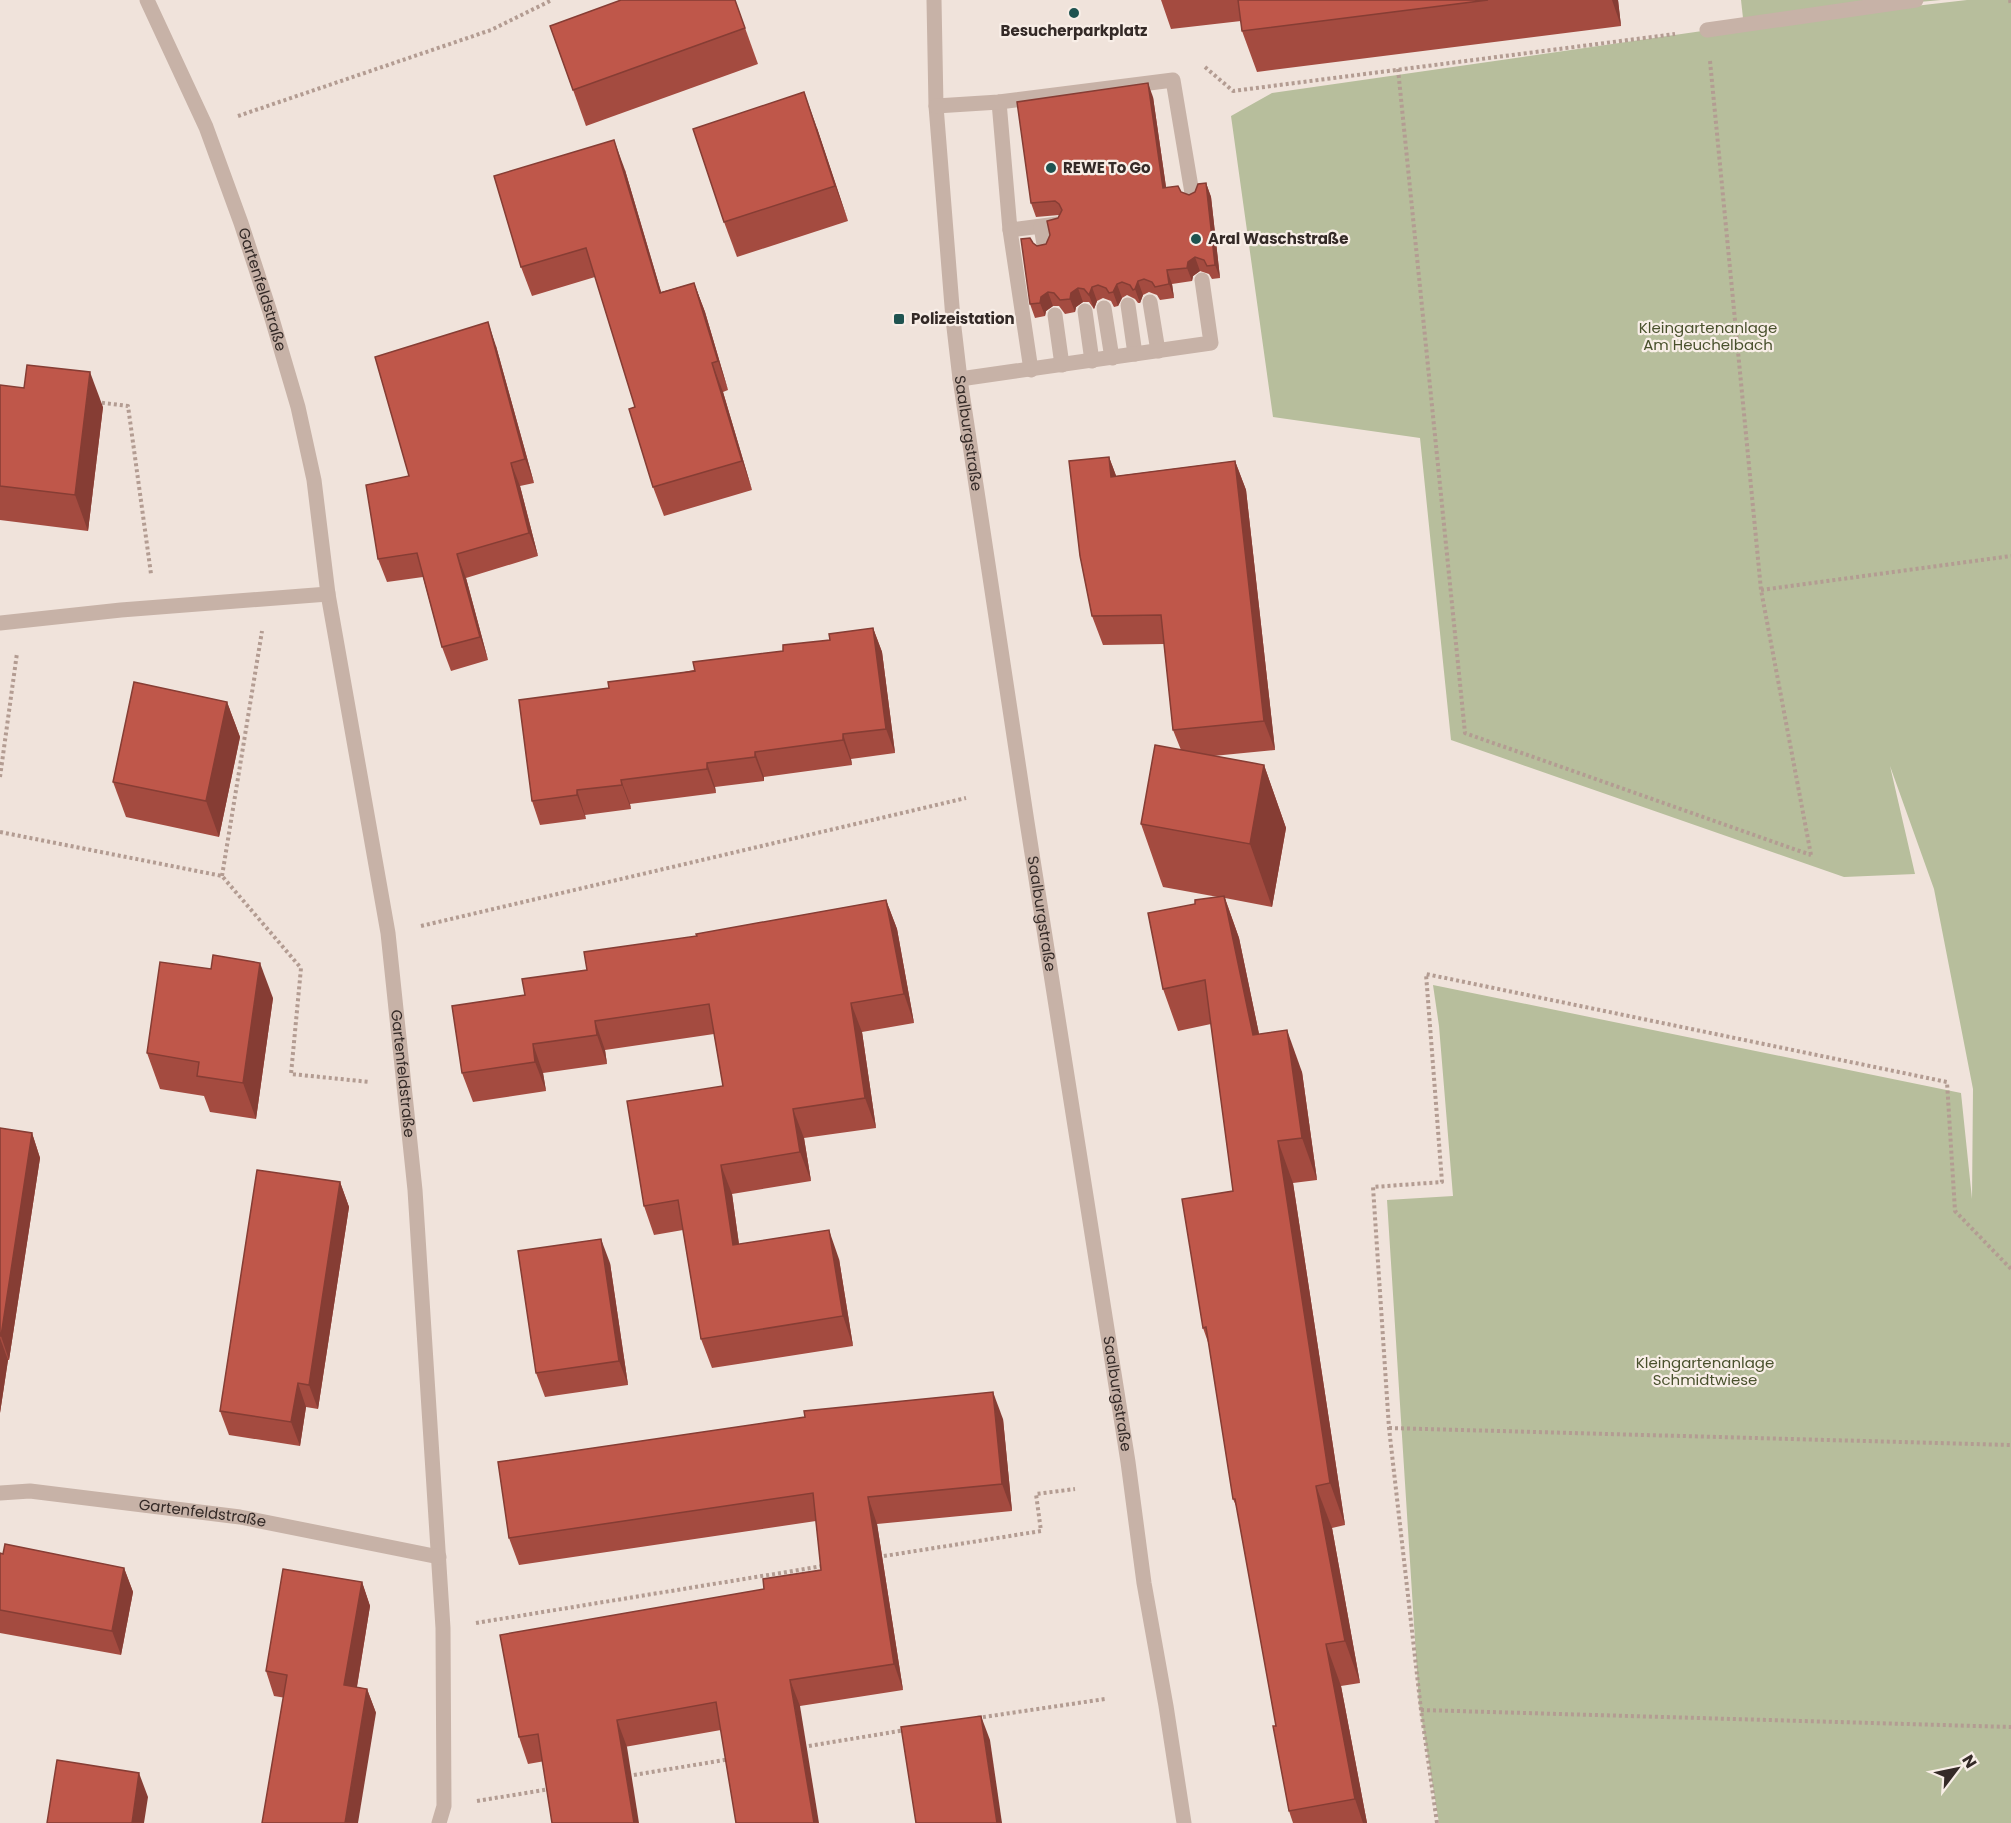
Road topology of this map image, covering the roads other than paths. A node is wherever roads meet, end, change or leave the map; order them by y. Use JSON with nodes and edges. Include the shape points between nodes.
{"nodes":[{"id":1,"x":147,"y":0,"type":"edge"},
{"id":2,"x":934,"y":0,"type":"edge"},
{"id":3,"x":1916,"y":0,"type":"edge"},
{"id":4,"x":1707,"y":30,"type":"road end"},
{"id":5,"x":999,"y":102,"type":"junction"},
{"id":6,"x":936,"y":106,"type":"junction"},
{"id":7,"x":1193,"y":198,"type":"edge"},
{"id":8,"x":1057,"y":224,"type":"edge"},
{"id":9,"x":1041,"y":227,"type":"junction"},
{"id":10,"x":1010,"y":231,"type":"junction"},
{"id":11,"x":1045,"y":250,"type":"edge"},
{"id":12,"x":1202,"y":280,"type":"dead end"},
{"id":13,"x":1150,"y":302,"type":"dead end"},
{"id":14,"x":1128,"y":305,"type":"dead end"},
{"id":15,"x":1104,"y":308,"type":"dead end"},
{"id":16,"x":1084,"y":311,"type":"dead end"},
{"id":17,"x":1054,"y":315,"type":"dead end"},
{"id":18,"x":1158,"y":351,"type":"junction"},
{"id":19,"x":1135,"y":354,"type":"junction"},
{"id":20,"x":1112,"y":358,"type":"junction"},
{"id":21,"x":1092,"y":361,"type":"junction"},
{"id":22,"x":1062,"y":365,"type":"junction"},
{"id":23,"x":1030,"y":370,"type":"junction"},
{"id":24,"x":960,"y":379,"type":"junction"},
{"id":25,"x":328,"y":594,"type":"junction"},
{"id":26,"x":0,"y":623,"type":"edge"},
{"id":27,"x":0,"y":1493,"type":"edge"},
{"id":28,"x":439,"y":1557,"type":"junction"},
{"id":29,"x":439,"y":1823,"type":"edge"},
{"id":30,"x":1184,"y":1823,"type":"edge"}],
"edges":[{"from":1,"to":25,"type":"street","name":"Gartenfeldstraße","via":[[206,127],[267,301],[298,407],[314,480]]},
{"from":2,"to":6,"type":"street","name":"Saalburgstraße"},
{"from":3,"to":4,"type":"street"},
{"from":5,"to":6,"type":"street"},
{"from":5,"to":7,"type":"street","via":[[1173,80]]},
{"from":5,"to":10,"type":"street"},
{"from":6,"to":24,"type":"street","name":"Saalburgstraße"},
{"from":8,"to":9,"type":"street"},
{"from":9,"to":10,"type":"street"},
{"from":9,"to":11,"type":"street"},
{"from":10,"to":23,"type":"street"},
{"from":12,"to":18,"type":"street","via":[[1211,343]]},
{"from":13,"to":18,"type":"street"},
{"from":14,"to":19,"type":"street"},
{"from":15,"to":20,"type":"street"},
{"from":16,"to":21,"type":"street"},
{"from":17,"to":22,"type":"street"},
{"from":18,"to":19,"type":"street"},
{"from":19,"to":20,"type":"street"},
{"from":20,"to":21,"type":"street"},
{"from":21,"to":22,"type":"street"},
{"from":22,"to":23,"type":"street"},
{"from":23,"to":24,"type":"street"},
{"from":24,"to":30,"type":"street","name":"Saalburgstraße"},
{"from":25,"to":26,"type":"street"},
{"from":25,"to":28,"type":"street","name":"Gartenfeldstraße","via":[[388,933],[415,1190]]},
{"from":27,"to":28,"type":"street","name":"Gartenfeldstraße","via":[[30,1491],[240,1517]]},
{"from":28,"to":29,"type":"street","name":"Gartenfeldstraße","via":[[444,1806]]}]}
